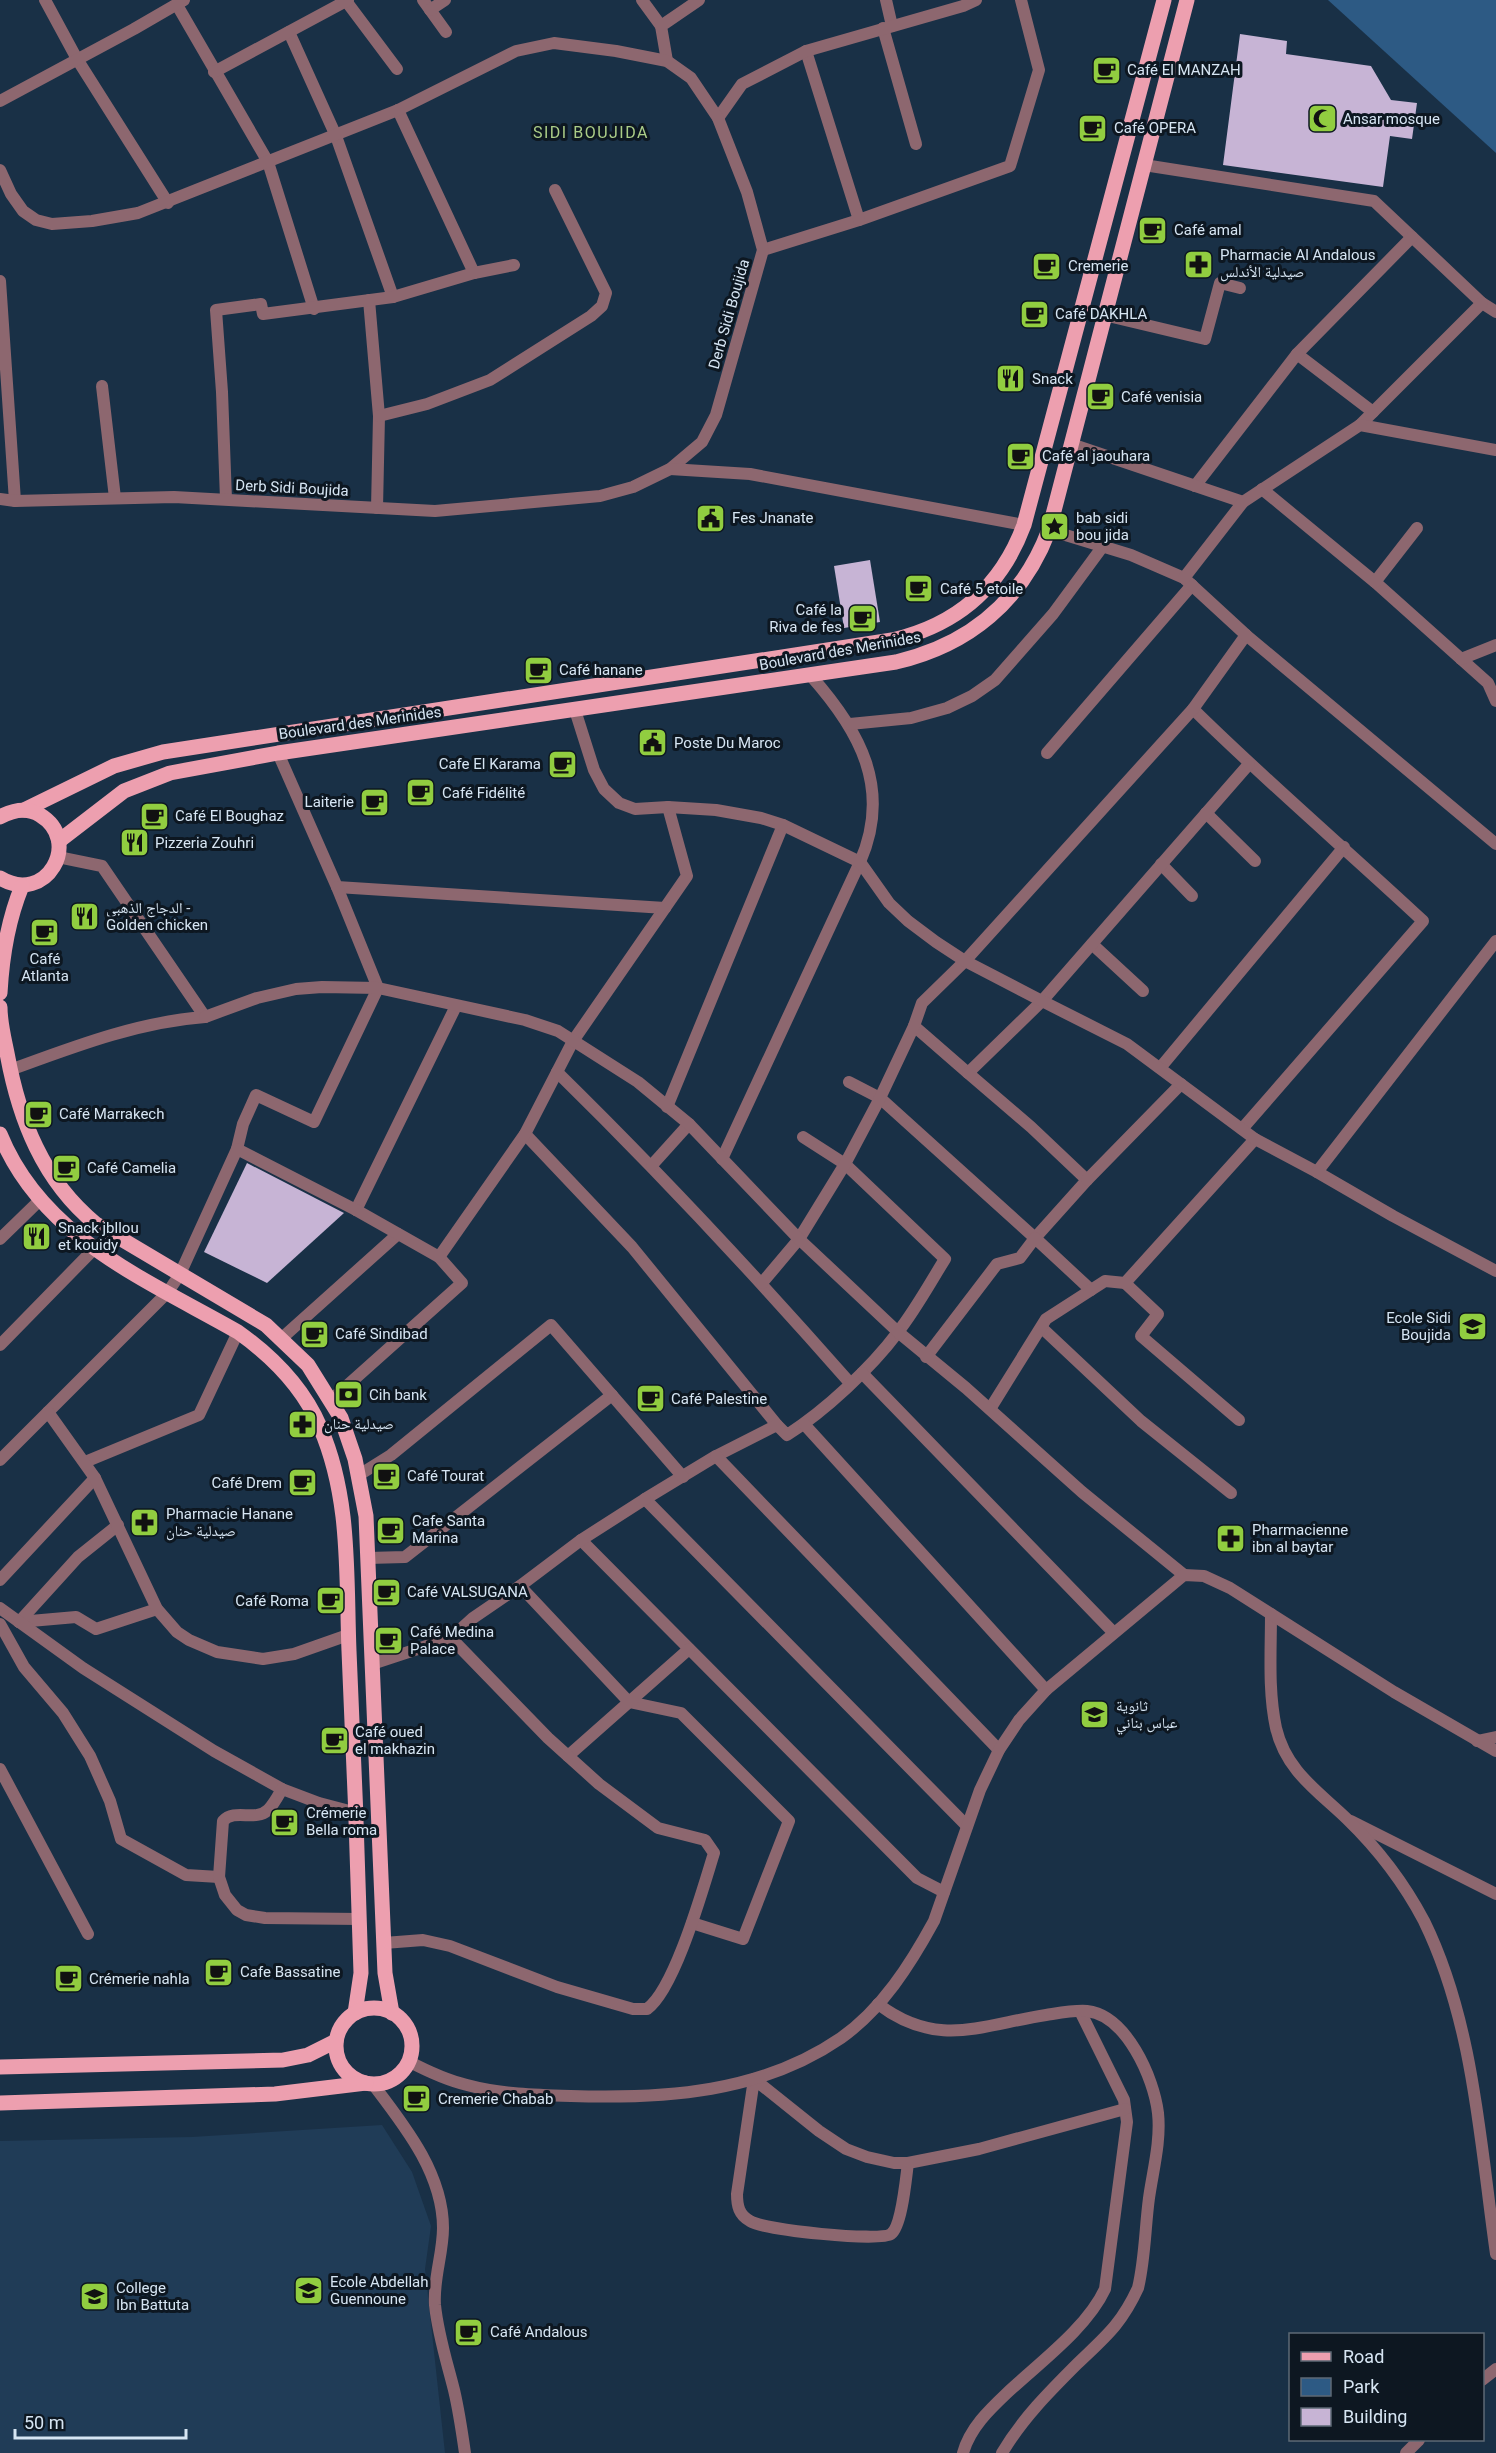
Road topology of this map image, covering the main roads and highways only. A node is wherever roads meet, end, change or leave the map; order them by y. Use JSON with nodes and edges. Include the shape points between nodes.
{"nodes":[{"id":1,"x":1164,"y":0,"type":"edge"},
{"id":2,"x":1187,"y":0,"type":"edge"},
{"id":3,"x":24,"y":810,"type":"junction"},
{"id":4,"x":0,"y":817,"type":"edge"},
{"id":5,"x":59,"y":841,"type":"junction"},
{"id":6,"x":0,"y":878,"type":"edge"},
{"id":7,"x":22,"y":886,"type":"junction"},
{"id":8,"x":0,"y":993,"type":"edge"},
{"id":9,"x":0,"y":1007,"type":"edge"},
{"id":10,"x":0,"y":1134,"type":"edge"},
{"id":11,"x":355,"y":2013,"type":"junction"},
{"id":12,"x":392,"y":2013,"type":"junction"},
{"id":13,"x":336,"y":2041,"type":"junction"},
{"id":14,"x":0,"y":2067,"type":"edge"},
{"id":15,"x":369,"y":2083,"type":"junction"},
{"id":16,"x":0,"y":2103,"type":"edge"}],
"edges":[{"from":1,"to":3,"type":"main road","name":"Boulevard des Merinides","via":[[1024,525],[1011,556],[998,574],[949,619],[911,635],[840,649],[163,752],[114,766]]},
{"from":2,"to":5,"type":"main road","name":"Boulevard des Merinides","via":[[1049,530],[1020,584],[963,637],[913,658],[812,676],[278,753],[171,773],[124,791]]},
{"from":3,"to":4,"type":"main road","name":"Boulevard des Merinides"},
{"from":3,"to":5,"type":"main road","via":[[47,819]]},
{"from":5,"to":7,"type":"main road","via":[[54,868],[45,878]]},
{"from":6,"to":7,"type":"main road"},
{"from":7,"to":8,"type":"main road","via":[[6,939]]},
{"from":9,"to":12,"type":"main road","via":[[10,1070],[32,1139],[58,1186],[96,1224],[246,1312],[282,1338],[308,1365],[341,1418],[359,1475],[366,1516],[385,1973]]},
{"from":10,"to":11,"type":"main road","via":[[19,1172],[64,1226],[94,1250],[238,1332],[268,1354],[292,1381],[320,1427],[334,1467],[347,1560],[361,1973]]},
{"from":11,"to":12,"type":"main road","via":[[376,2008]]},
{"from":11,"to":13,"type":"main road","via":[[343,2025]]},
{"from":12,"to":15,"type":"main road","via":[[410,2034],[408,2061],[391,2079]]},
{"from":13,"to":14,"type":"main road","via":[[308,2055],[273,2060]]},
{"from":13,"to":15,"type":"main road","via":[[345,2070]]},
{"from":15,"to":16,"type":"main road","via":[[275,2094]]}]}
